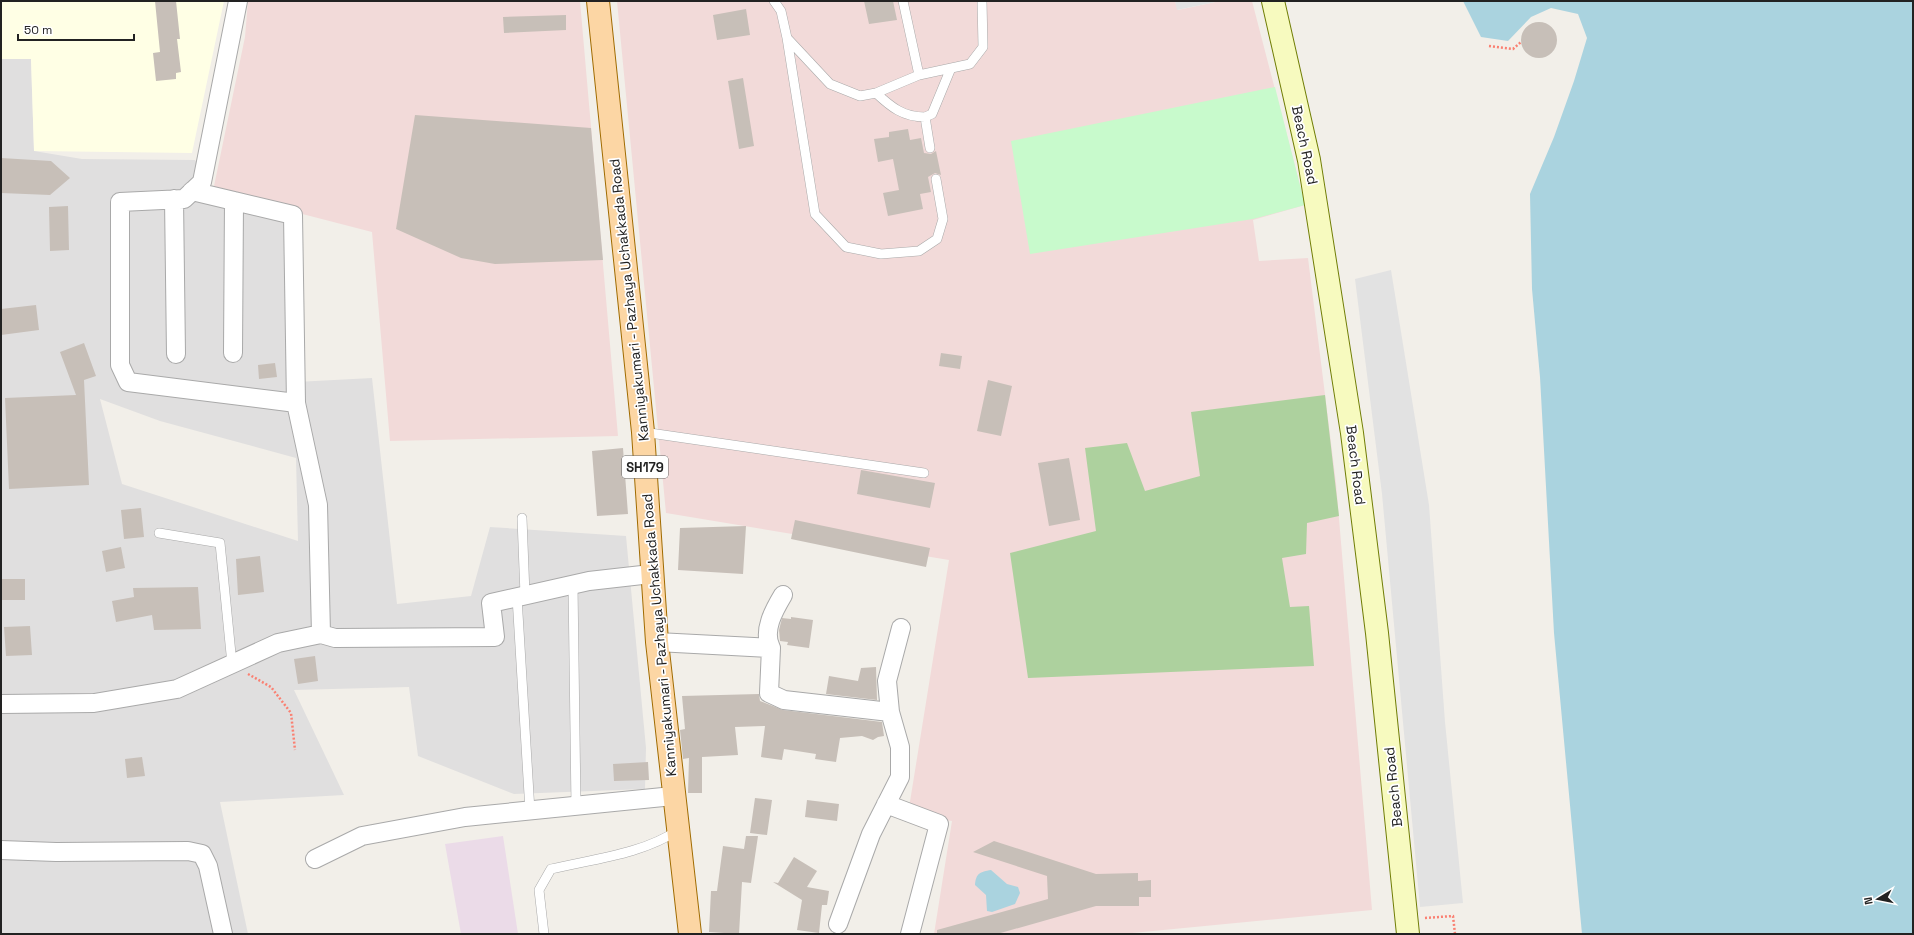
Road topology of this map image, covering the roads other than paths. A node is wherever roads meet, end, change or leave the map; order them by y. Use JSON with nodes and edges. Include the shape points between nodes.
{"nodes":[{"id":1,"x":238,"y":1,"type":"edge"},
{"id":2,"x":598,"y":1,"type":"edge"},
{"id":3,"x":774,"y":1,"type":"edge"},
{"id":4,"x":902,"y":1,"type":"edge"},
{"id":5,"x":982,"y":1,"type":"edge"},
{"id":6,"x":1273,"y":1,"type":"edge"},
{"id":7,"x":787,"y":38,"type":"junction"},
{"id":8,"x":951,"y":68,"type":"junction"},
{"id":9,"x":919,"y":75,"type":"junction"},
{"id":10,"x":876,"y":93,"type":"junction"},
{"id":11,"x":924,"y":118,"type":"junction"},
{"id":12,"x":930,"y":148,"type":"dead end"},
{"id":13,"x":936,"y":179,"type":"dead end"},
{"id":14,"x":192,"y":191,"type":"junction"},
{"id":15,"x":174,"y":199,"type":"junction"},
{"id":16,"x":234,"y":201,"type":"junction"},
{"id":17,"x":233,"y":353,"type":"dead end"},
{"id":18,"x":176,"y":354,"type":"dead end"},
{"id":19,"x":296,"y":403,"type":"junction"},
{"id":20,"x":643,"y":432,"type":"junction"},
{"id":21,"x":924,"y":473,"type":"dead end"},
{"id":22,"x":522,"y":518,"type":"dead end"},
{"id":23,"x":159,"y":533,"type":"dead end"},
{"id":24,"x":651,"y":574,"type":"junction"},
{"id":25,"x":573,"y":585,"type":"junction"},
{"id":26,"x":782,"y":595,"type":"dead end"},
{"id":27,"x":521,"y":596,"type":"junction"},
{"id":28,"x":901,"y":628,"type":"dead end"},
{"id":29,"x":321,"y":634,"type":"junction"},
{"id":30,"x":657,"y":642,"type":"junction"},
{"id":31,"x":771,"y":648,"type":"junction"},
{"id":32,"x":232,"y":664,"type":"junction"},
{"id":33,"x":1,"y":704,"type":"edge"},
{"id":34,"x":890,"y":712,"type":"junction"},
{"id":35,"x":673,"y":796,"type":"junction"},
{"id":36,"x":886,"y":804,"type":"junction"},
{"id":37,"x":576,"y":806,"type":"junction"},
{"id":38,"x":530,"y":811,"type":"junction"},
{"id":39,"x":678,"y":830,"type":"junction"},
{"id":40,"x":1,"y":850,"type":"edge"},
{"id":41,"x":314,"y":859,"type":"dead end"},
{"id":42,"x":838,"y":924,"type":"dead end"},
{"id":43,"x":1407,"y":926,"type":"edge"},
{"id":44,"x":223,"y":934,"type":"edge"},
{"id":45,"x":544,"y":934,"type":"edge"},
{"id":46,"x":690,"y":934,"type":"edge"},
{"id":47,"x":910,"y":934,"type":"edge"}],
"edges":[{"from":1,"to":14,"type":"street","via":[[202,182]]},
{"from":2,"to":20,"type":"main road","name":"Kanniyakumari - Pazhaya Uchakkada Road","number":"SH179"},
{"from":3,"to":7,"type":"lane","via":[[781,11]]},
{"from":4,"to":9,"type":"lane"},
{"from":5,"to":8,"type":"lane","via":[[983,47],[970,64]]},
{"from":6,"to":43,"type":"street","name":"Beach Road","via":[[1309,160],[1352,433],[1377,633]]},
{"from":7,"to":10,"type":"lane","via":[[830,84],[860,96]]},
{"from":7,"to":13,"type":"lane","via":[[815,214],[846,247],[881,254],[919,251],[937,239],[943,219]]},
{"from":8,"to":9,"type":"lane"},
{"from":8,"to":11,"type":"lane","via":[[932,114]]},
{"from":9,"to":10,"type":"lane"},
{"from":10,"to":11,"type":"lane","via":[[893,109]]},
{"from":11,"to":12,"type":"lane"},
{"from":14,"to":15,"type":"street","via":[[184,199]]},
{"from":14,"to":16,"type":"street"},
{"from":15,"to":18,"type":"street"},
{"from":15,"to":19,"type":"street","via":[[120,202],[120,365],[128,382]]},
{"from":16,"to":17,"type":"street"},
{"from":16,"to":19,"type":"street","via":[[293,215]]},
{"from":19,"to":29,"type":"street","via":[[318,505]]},
{"from":20,"to":21,"type":"lane"},
{"from":20,"to":24,"type":"main road","name":"Kanniyakumari - Pazhaya Uchakkada Road","number":"SH179"},
{"from":22,"to":27,"type":"lane"},
{"from":23,"to":32,"type":"lane","via":[[220,543]]},
{"from":24,"to":25,"type":"street"},
{"from":24,"to":30,"type":"main road","name":"Kanniyakumari - Pazhaya Uchakkada Road","number":"SH179"},
{"from":25,"to":27,"type":"street"},
{"from":25,"to":37,"type":"lane"},
{"from":26,"to":31,"type":"street","via":[[771,616],[768,642]]},
{"from":27,"to":29,"type":"street","via":[[491,603],[495,637],[335,638]]},
{"from":27,"to":38,"type":"lane"},
{"from":28,"to":34,"type":"street","via":[[887,682]]},
{"from":29,"to":32,"type":"street","via":[[278,644]]},
{"from":30,"to":31,"type":"street"},
{"from":30,"to":35,"type":"main road","name":"Kanniyakumari - Pazhaya Uchakkada Road","number":"SH179"},
{"from":31,"to":34,"type":"street","via":[[769,693],[784,700]]},
{"from":32,"to":33,"type":"street","via":[[177,689],[94,703]]},
{"from":34,"to":36,"type":"street","via":[[900,747],[900,777]]},
{"from":35,"to":37,"type":"street"},
{"from":35,"to":39,"type":"main road","name":"Kanniyakumari - Pazhaya Uchakkada Road","number":"SH179"},
{"from":36,"to":42,"type":"street","via":[[871,834]]},
{"from":36,"to":47,"type":"street","via":[[939,824]]},
{"from":37,"to":38,"type":"street"},
{"from":38,"to":41,"type":"street","via":[[465,817],[362,836]]},
{"from":39,"to":45,"type":"lane","via":[[666,838],[628,851],[551,869],[539,890]]},
{"from":39,"to":46,"type":"main road","name":"Kanniyakumari - Pazhaya Uchakkada Road","number":"SH179"},
{"from":40,"to":44,"type":"street","via":[[188,851],[202,854],[208,866]]}]}
